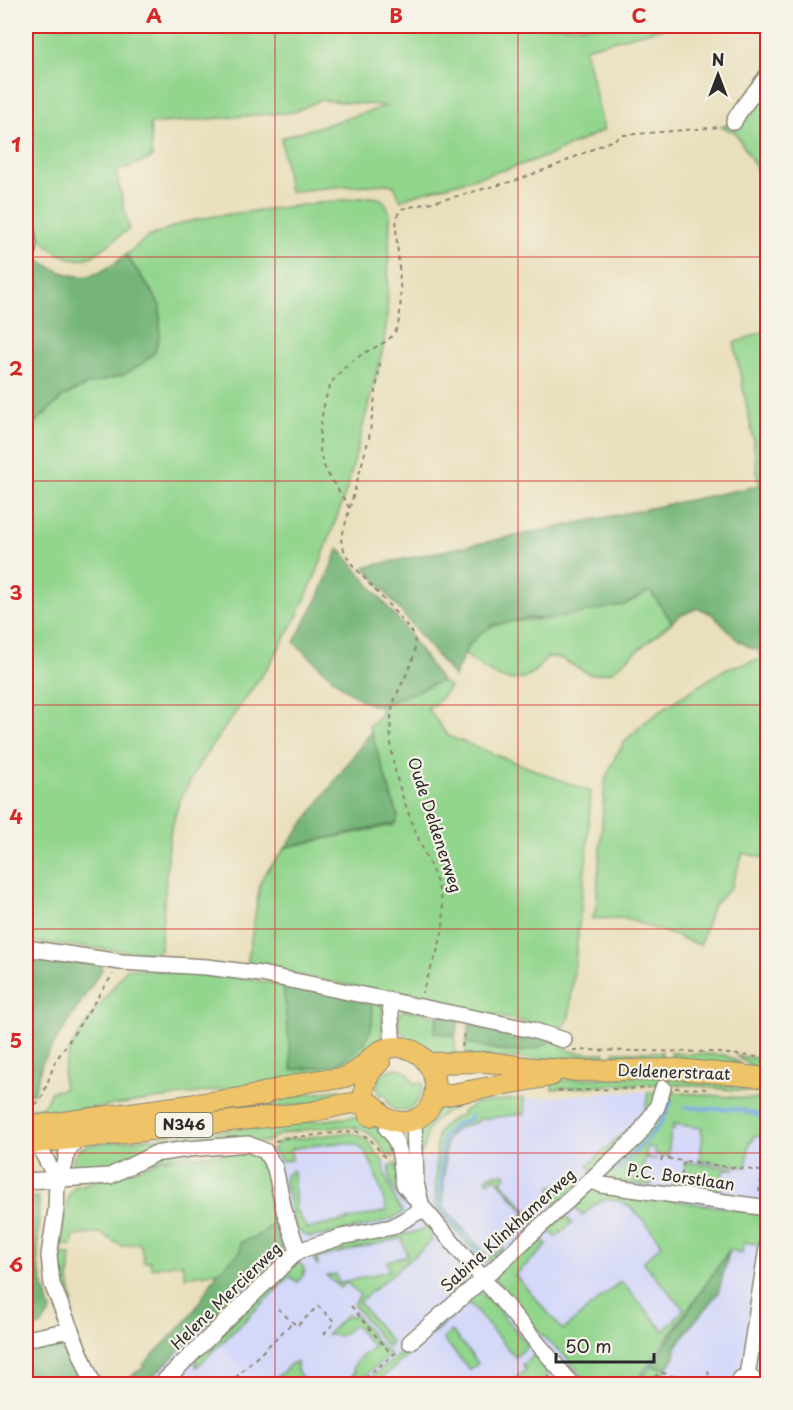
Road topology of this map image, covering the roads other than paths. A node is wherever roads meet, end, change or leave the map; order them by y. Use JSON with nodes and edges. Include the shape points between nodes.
{"nodes":[{"id":1,"x":768,"y":74,"type":"edge"},
{"id":2,"x":734,"y":122,"type":"road end"},
{"id":3,"x":26,"y":227,"type":"edge"},
{"id":4,"x":26,"y":258,"type":"edge"},
{"id":5,"x":26,"y":948,"type":"edge"},
{"id":6,"x":390,"y":1001,"type":"junction"},
{"id":7,"x":562,"y":1040,"type":"road end"},
{"id":8,"x":390,"y":1053,"type":"junction"},
{"id":9,"x":431,"y":1070,"type":"junction"},
{"id":10,"x":580,"y":1071,"type":"junction"},
{"id":11,"x":361,"y":1077,"type":"junction"},
{"id":12,"x":768,"y":1078,"type":"edge"},
{"id":13,"x":663,"y":1088,"type":"road end"},
{"id":14,"x":433,"y":1099,"type":"junction"},
{"id":15,"x":367,"y":1108,"type":"junction"},
{"id":16,"x":414,"y":1120,"type":"junction"},
{"id":17,"x":387,"y":1129,"type":"joint"},
{"id":18,"x":78,"y":1137,"type":"junction"},
{"id":19,"x":28,"y":1138,"type":"edge"},
{"id":20,"x":57,"y":1180,"type":"junction"},
{"id":21,"x":590,"y":1180,"type":"junction"},
{"id":22,"x":26,"y":1181,"type":"edge"},
{"id":23,"x":763,"y":1207,"type":"edge"},
{"id":24,"x":423,"y":1209,"type":"junction"},
{"id":25,"x":768,"y":1241,"type":"edge"},
{"id":26,"x":298,"y":1251,"type":"junction"},
{"id":27,"x":483,"y":1279,"type":"junction"},
{"id":28,"x":70,"y":1330,"type":"junction"},
{"id":29,"x":26,"y":1339,"type":"edge"},
{"id":30,"x":410,"y":1342,"type":"road end"},
{"id":31,"x":747,"y":1382,"type":"edge"},
{"id":32,"x":93,"y":1384,"type":"edge"},
{"id":33,"x":161,"y":1384,"type":"edge"},
{"id":34,"x":572,"y":1384,"type":"edge"}],
"edges":[{"from":1,"to":2,"type":"street"},
{"from":3,"to":4,"type":"street"},
{"from":5,"to":6,"type":"street","via":[[121,962],[233,969]]},
{"from":6,"to":7,"type":"street","via":[[532,1030]]},
{"from":6,"to":8,"type":"street"},
{"from":8,"to":9,"type":"main road","via":[[417,1066],[422,1074]]},
{"from":8,"to":11,"type":"main road"},
{"from":9,"to":10,"type":"main road","name":"Deldenerstraat"},
{"from":9,"to":14,"type":"main road"},
{"from":10,"to":12,"type":"main road","name":"Deldenerstraat","via":[[677,1069]]},
{"from":10,"to":14,"type":"main road","name":"Deldenerstraat"},
{"from":11,"to":15,"type":"main road"},
{"from":11,"to":19,"type":"main road","number":"N346"},
{"from":13,"to":21,"type":"street","name":"Sabina Klinkhamerweg","via":[[643,1130]]},
{"from":14,"to":16,"type":"main road"},
{"from":15,"to":16,"type":"main road","via":[[373,1104],[383,1116],[397,1122]]},
{"from":15,"to":17,"type":"main road","via":[[376,1122]]},
{"from":15,"to":18,"type":"main road","number":"N346","via":[[341,1105],[312,1112]]},
{"from":16,"to":24,"type":"street","via":[[416,1183]]},
{"from":17,"to":24,"type":"street","via":[[399,1146],[404,1185]]},
{"from":18,"to":19,"type":"main road","number":"N346"},
{"from":18,"to":20,"type":"street","via":[[67,1152]]},
{"from":19,"to":20,"type":"street","via":[[42,1152]]},
{"from":20,"to":22,"type":"street"},
{"from":20,"to":26,"type":"street","via":[[110,1176],[154,1154],[248,1144],[265,1151],[275,1168]]},
{"from":20,"to":28,"type":"street","via":[[50,1269]]},
{"from":21,"to":23,"type":"street","name":"P.C. Borstlaan","via":[[602,1185]]},
{"from":21,"to":27,"type":"street","name":"Sabina Klinkhamerweg"},
{"from":24,"to":26,"type":"street","name":"Helene Mercierweg","via":[[392,1227]]},
{"from":24,"to":27,"type":"street"},
{"from":25,"to":31,"type":"street"},
{"from":26,"to":33,"type":"street","name":"Helene Mercierweg"},
{"from":27,"to":30,"type":"street","name":"Sabina Klinkhamerweg"},
{"from":27,"to":34,"type":"street"},
{"from":28,"to":29,"type":"street"},
{"from":28,"to":32,"type":"street"}]}
